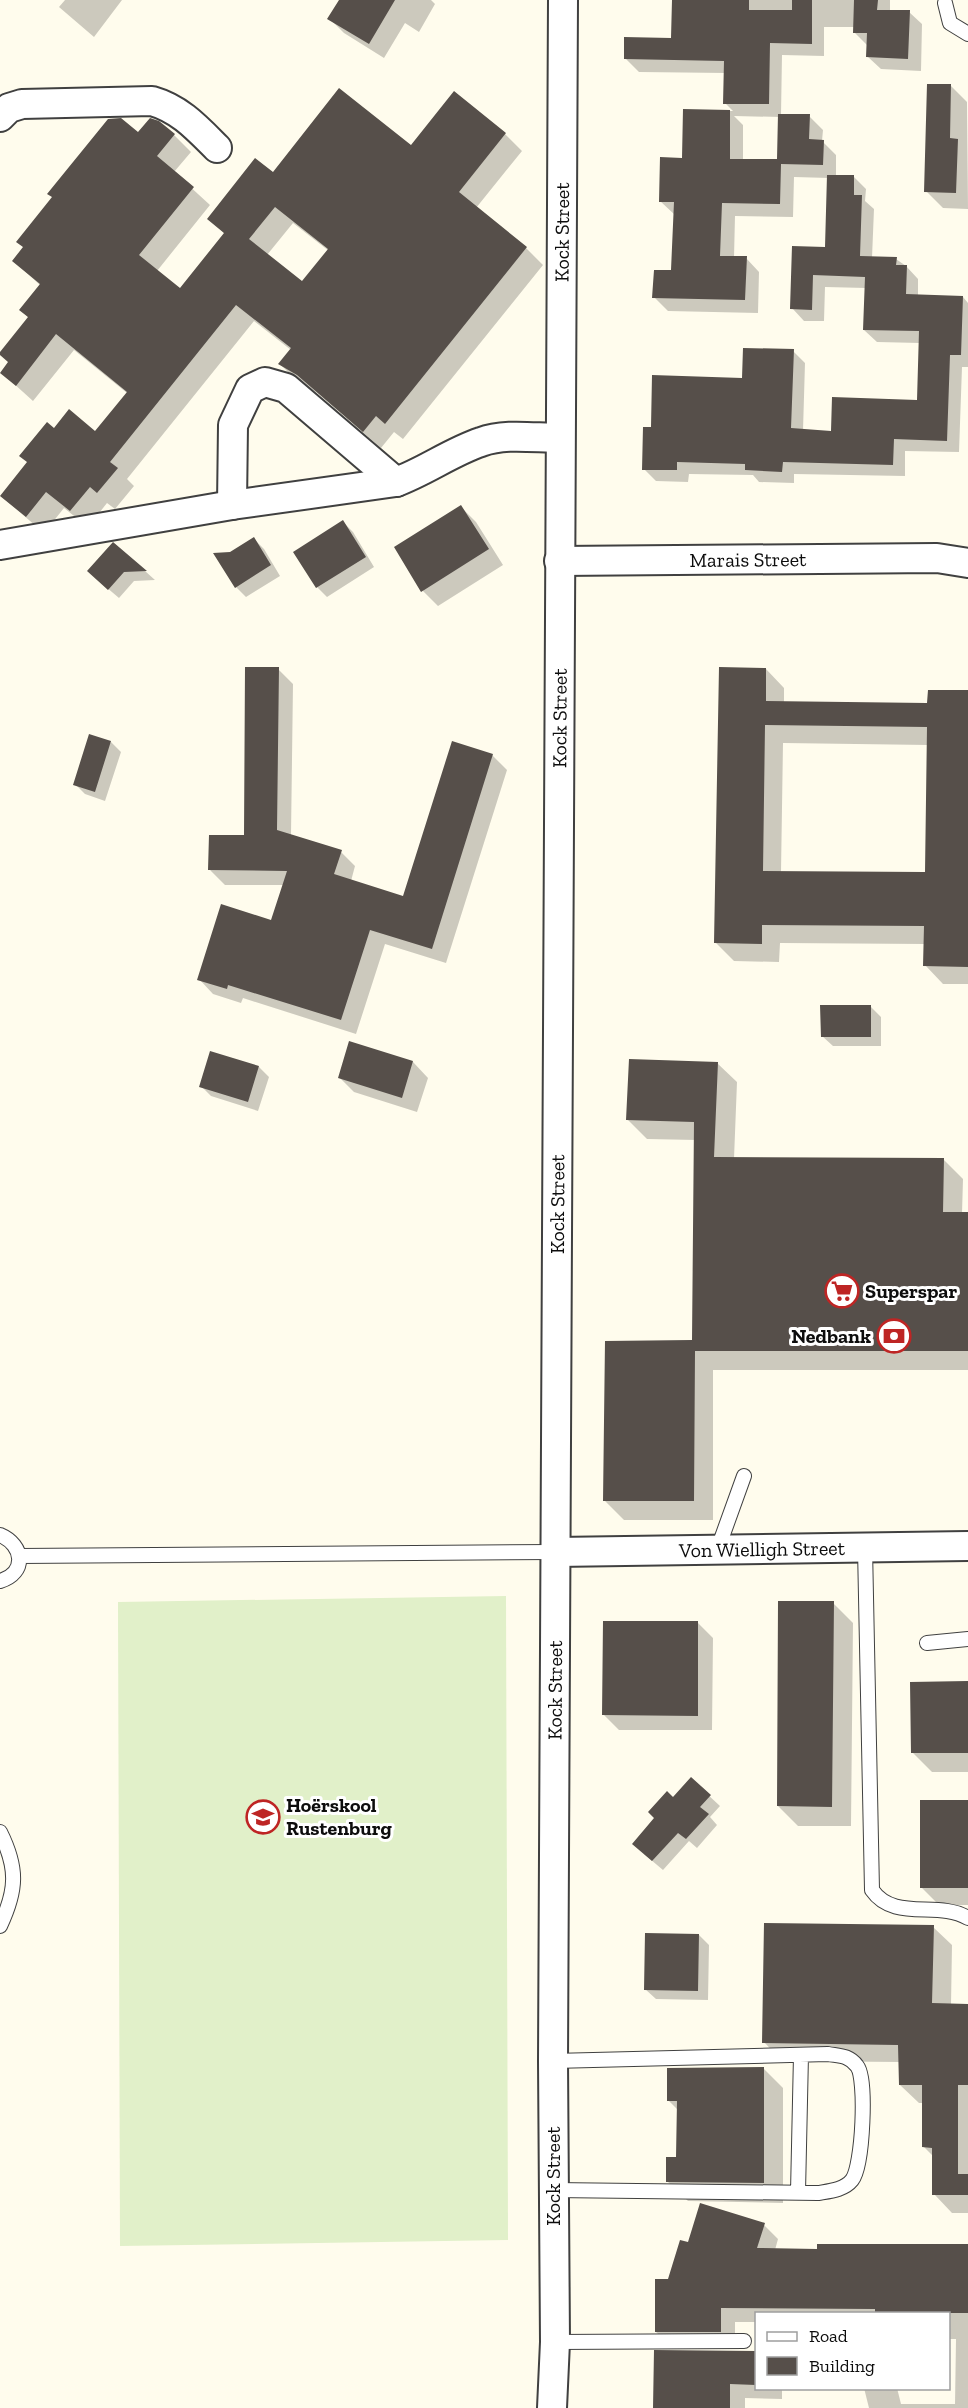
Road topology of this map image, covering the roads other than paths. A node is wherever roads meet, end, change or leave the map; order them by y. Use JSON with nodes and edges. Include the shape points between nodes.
{"nodes":[{"id":1,"x":563,"y":0,"type":"edge"},
{"id":2,"x":945,"y":3,"type":"dead end"},
{"id":3,"x":968,"y":34,"type":"edge"},
{"id":4,"x":0,"y":117,"type":"edge"},
{"id":5,"x":217,"y":148,"type":"dead end"},
{"id":6,"x":560,"y":438,"type":"junction"},
{"id":7,"x":396,"y":482,"type":"junction"},
{"id":8,"x":232,"y":505,"type":"junction"},
{"id":9,"x":0,"y":545,"type":"edge"},
{"id":10,"x":968,"y":552,"type":"edge"},
{"id":11,"x":937,"y":558,"type":"junction"},
{"id":12,"x":559,"y":561,"type":"junction"},
{"id":13,"x":968,"y":563,"type":"edge"},
{"id":14,"x":744,"y":1476,"type":"dead end"},
{"id":15,"x":0,"y":1535,"type":"edge"},
{"id":16,"x":968,"y":1546,"type":"edge"},
{"id":17,"x":865,"y":1548,"type":"junction"},
{"id":18,"x":717,"y":1551,"type":"junction"},
{"id":19,"x":556,"y":1552,"type":"junction"},
{"id":20,"x":20,"y":1557,"type":"junction"},
{"id":21,"x":0,"y":1581,"type":"edge"},
{"id":22,"x":968,"y":1639,"type":"edge"},
{"id":23,"x":927,"y":1643,"type":"dead end"},
{"id":24,"x":0,"y":1832,"type":"edge"},
{"id":25,"x":968,"y":1918,"type":"edge"},
{"id":26,"x":0,"y":1926,"type":"edge"},
{"id":27,"x":801,"y":2055,"type":"junction"},
{"id":28,"x":553,"y":2061,"type":"junction"},
{"id":29,"x":553,"y":2190,"type":"junction"},
{"id":30,"x":798,"y":2192,"type":"junction"},
{"id":31,"x":744,"y":2341,"type":"dead end"},
{"id":32,"x":555,"y":2342,"type":"junction"},
{"id":33,"x":552,"y":2408,"type":"edge"}],
"edges":[{"from":1,"to":6,"type":"street","name":"Kock Street"},
{"from":2,"to":3,"type":"lane","via":[[950,22]]},
{"from":4,"to":5,"type":"street","via":[[9,108],[22,104],[152,101],[183,115]]},
{"from":6,"to":7,"type":"street","via":[[504,437],[482,441]]},
{"from":6,"to":12,"type":"street","name":"Kock Street"},
{"from":7,"to":8,"type":"street"},
{"from":7,"to":8,"type":"street","via":[[286,388],[265,382],[249,389],[233,425]]},
{"from":8,"to":9,"type":"street"},
{"from":10,"to":11,"type":"street","name":"Marais Street"},
{"from":11,"to":12,"type":"street","name":"Marais Street"},
{"from":11,"to":13,"type":"street","name":"Marais Street"},
{"from":12,"to":19,"type":"street","name":"Kock Street"},
{"from":14,"to":18,"type":"lane"},
{"from":15,"to":20,"type":"lane","via":[[14,1543]]},
{"from":16,"to":17,"type":"street","name":"Von Wielligh Street"},
{"from":17,"to":18,"type":"street","name":"Von Wielligh Street"},
{"from":17,"to":25,"type":"lane","via":[[872,1890],[878,1899],[895,1908],[944,1909]]},
{"from":18,"to":19,"type":"street","name":"Von Wielligh Street"},
{"from":19,"to":20,"type":"lane"},
{"from":19,"to":28,"type":"street","name":"Kock Street"},
{"from":20,"to":21,"type":"lane","via":[[17,1569]]},
{"from":22,"to":23,"type":"lane"},
{"from":24,"to":26,"type":"lane","via":[[11,1854],[14,1878],[8,1910]]},
{"from":27,"to":28,"type":"lane"},
{"from":27,"to":30,"type":"lane"},
{"from":27,"to":30,"type":"lane","via":[[848,2057],[858,2067],[862,2080],[861,2147],[859,2167],[852,2180],[839,2189]]},
{"from":28,"to":29,"type":"street","name":"Kock Street"},
{"from":29,"to":30,"type":"lane"},
{"from":29,"to":32,"type":"street","name":"Kock Street"},
{"from":31,"to":32,"type":"lane"},
{"from":32,"to":33,"type":"street","name":"Kock Street"}]}
